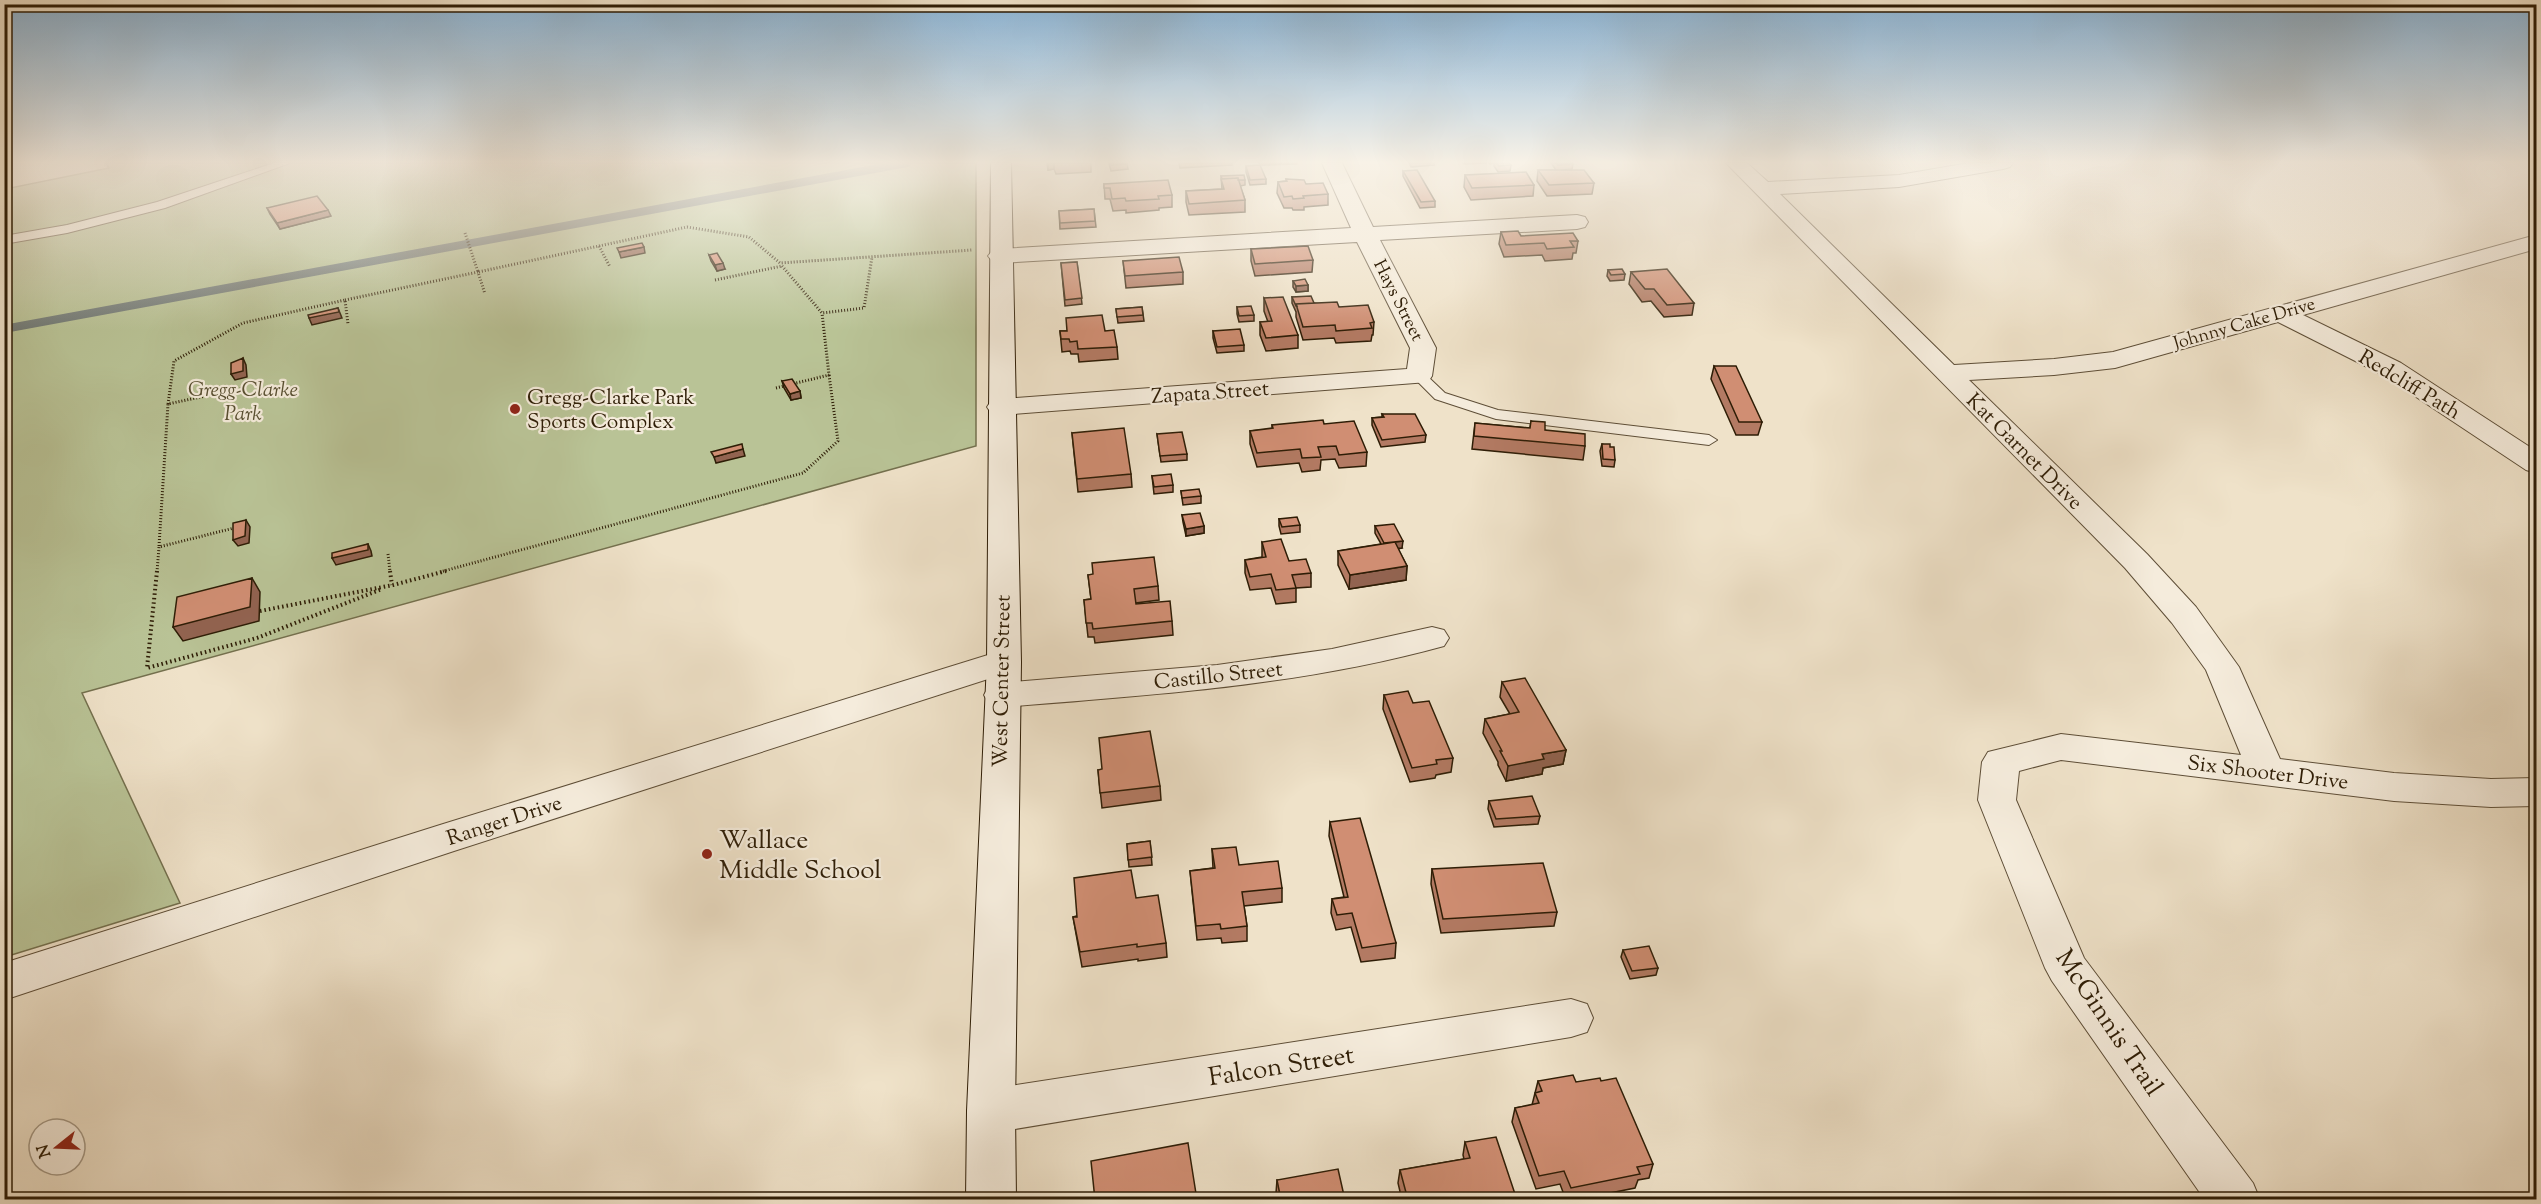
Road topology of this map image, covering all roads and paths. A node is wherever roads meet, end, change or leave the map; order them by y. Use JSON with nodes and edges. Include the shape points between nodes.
{"nodes":[{"id":1,"x":105,"y":219,"type":"edge"},
{"id":2,"x":1000,"y":219,"type":"edge"},
{"id":3,"x":1358,"y":219,"type":"edge"},
{"id":4,"x":1794,"y":219,"type":"edge"},
{"id":5,"x":1577,"y":222,"type":"dead end"},
{"id":6,"x":465,"y":233,"type":"dead end"},
{"id":7,"x":1365,"y":234,"type":"junction"},
{"id":8,"x":4,"y":240,"type":"edge"},
{"id":9,"x":2536,"y":242,"type":"edge"},
{"id":10,"x":599,"y":246,"type":"junction"},
{"id":11,"x":1000,"y":252,"type":"junction"},
{"id":12,"x":872,"y":257,"type":"junction"},
{"id":13,"x":781,"y":265,"type":"junction"},
{"id":14,"x":610,"y":267,"type":"dead end"},
{"id":15,"x":478,"y":272,"type":"junction"},
{"id":16,"x":715,"y":280,"type":"dead end"},
{"id":17,"x":485,"y":294,"type":"dead end"},
{"id":18,"x":345,"y":300,"type":"junction"},
{"id":19,"x":822,"y":313,"type":"junction"},
{"id":20,"x":2279,"y":313,"type":"junction"},
{"id":21,"x":348,"y":324,"type":"dead end"},
{"id":22,"x":1946,"y":374,"type":"junction"},
{"id":23,"x":830,"y":375,"type":"junction"},
{"id":24,"x":1419,"y":376,"type":"junction"},
{"id":25,"x":242,"y":388,"type":"dead end"},
{"id":26,"x":776,"y":388,"type":"dead end"},
{"id":27,"x":168,"y":404,"type":"junction"},
{"id":28,"x":1001,"y":407,"type":"junction"},
{"id":29,"x":1709,"y":440,"type":"dead end"},
{"id":30,"x":2536,"y":464,"type":"edge"},
{"id":31,"x":244,"y":526,"type":"edge"},
{"id":32,"x":159,"y":547,"type":"junction"},
{"id":33,"x":388,"y":554,"type":"dead end"},
{"id":34,"x":393,"y":585,"type":"junction"},
{"id":35,"x":260,"y":611,"type":"dead end"},
{"id":36,"x":1432,"y":638,"type":"dead end"},
{"id":37,"x":1003,"y":678,"type":"junction"},
{"id":38,"x":2001,"y":762,"type":"joint"},
{"id":39,"x":2267,"y":772,"type":"junction"},
{"id":40,"x":2536,"y":792,"type":"edge"},
{"id":41,"x":4,"y":982,"type":"edge"},
{"id":42,"x":1571,"y":1018,"type":"dead end"},
{"id":43,"x":991,"y":1111,"type":"junction"},
{"id":44,"x":991,"y":1200,"type":"edge"},
{"id":45,"x":2235,"y":1200,"type":"edge"}],
"edges":[{"from":1,"to":8,"type":"lane"},
{"from":2,"to":11,"type":"street","name":"West Center Street"},
{"from":3,"to":7,"type":"street","name":"Hays Street"},
{"from":4,"to":22,"type":"street","name":"Kat Garnet Drive"},
{"from":5,"to":7,"type":"street"},
{"from":6,"to":15,"type":"path"},
{"from":7,"to":11,"type":"street"},
{"from":7,"to":24,"type":"street","name":"Hays Street","via":[[1423,348]]},
{"from":9,"to":20,"type":"street","name":"Johnny Cake Drive"},
{"from":10,"to":13,"type":"path","via":[[687,227],[749,237]]},
{"from":10,"to":14,"type":"path"},
{"from":10,"to":15,"type":"path"},
{"from":11,"to":12,"type":"path"},
{"from":11,"to":28,"type":"street","name":"West Center Street"},
{"from":12,"to":13,"type":"path"},
{"from":12,"to":19,"type":"path","via":[[864,308]]},
{"from":13,"to":16,"type":"path"},
{"from":13,"to":19,"type":"path"},
{"from":15,"to":17,"type":"path"},
{"from":15,"to":18,"type":"path"},
{"from":18,"to":21,"type":"path"},
{"from":18,"to":27,"type":"path","via":[[243,323],[174,361]]},
{"from":19,"to":23,"type":"path"},
{"from":20,"to":22,"type":"street","name":"Johnny Cake Drive","via":[[2115,360]]},
{"from":20,"to":30,"type":"street","name":"Redcliff Path","via":[[2392,369]]},
{"from":22,"to":39,"type":"street","name":"Kat Garnet Drive","via":[[2136,561],[2184,615],[2222,667]]},
{"from":23,"to":26,"type":"path"},
{"from":23,"to":34,"type":"path","via":[[838,441],[802,473]]},
{"from":24,"to":28,"type":"street","name":"Zapata Street"},
{"from":24,"to":29,"type":"lane","via":[[1440,396],[1496,414]]},
{"from":25,"to":27,"type":"path"},
{"from":27,"to":32,"type":"path"},
{"from":28,"to":37,"type":"street","name":"West Center Street"},
{"from":31,"to":32,"type":"path"},
{"from":32,"to":34,"type":"path","via":[[147,668],[257,638]]},
{"from":33,"to":34,"type":"path"},
{"from":34,"to":35,"type":"path"},
{"from":36,"to":37,"type":"street","name":"Castillo Street","via":[[1332,661],[1217,677]]},
{"from":37,"to":41,"type":"street","name":"Ranger Drive","via":[[440,840]]},
{"from":37,"to":43,"type":"street","name":"West Center Street"},
{"from":38,"to":39,"type":"street","name":"Six Shooter Drive","via":[[2061,747]]},
{"from":38,"to":45,"type":"street","name":"McGinnis Trail","via":[[1996,800],[2067,968]]},
{"from":39,"to":40,"type":"street","name":"Six Shooter Drive","via":[[2394,787]]},
{"from":42,"to":43,"type":"street","name":"Falcon Street"},
{"from":43,"to":44,"type":"street","name":"West Center Street"}]}
